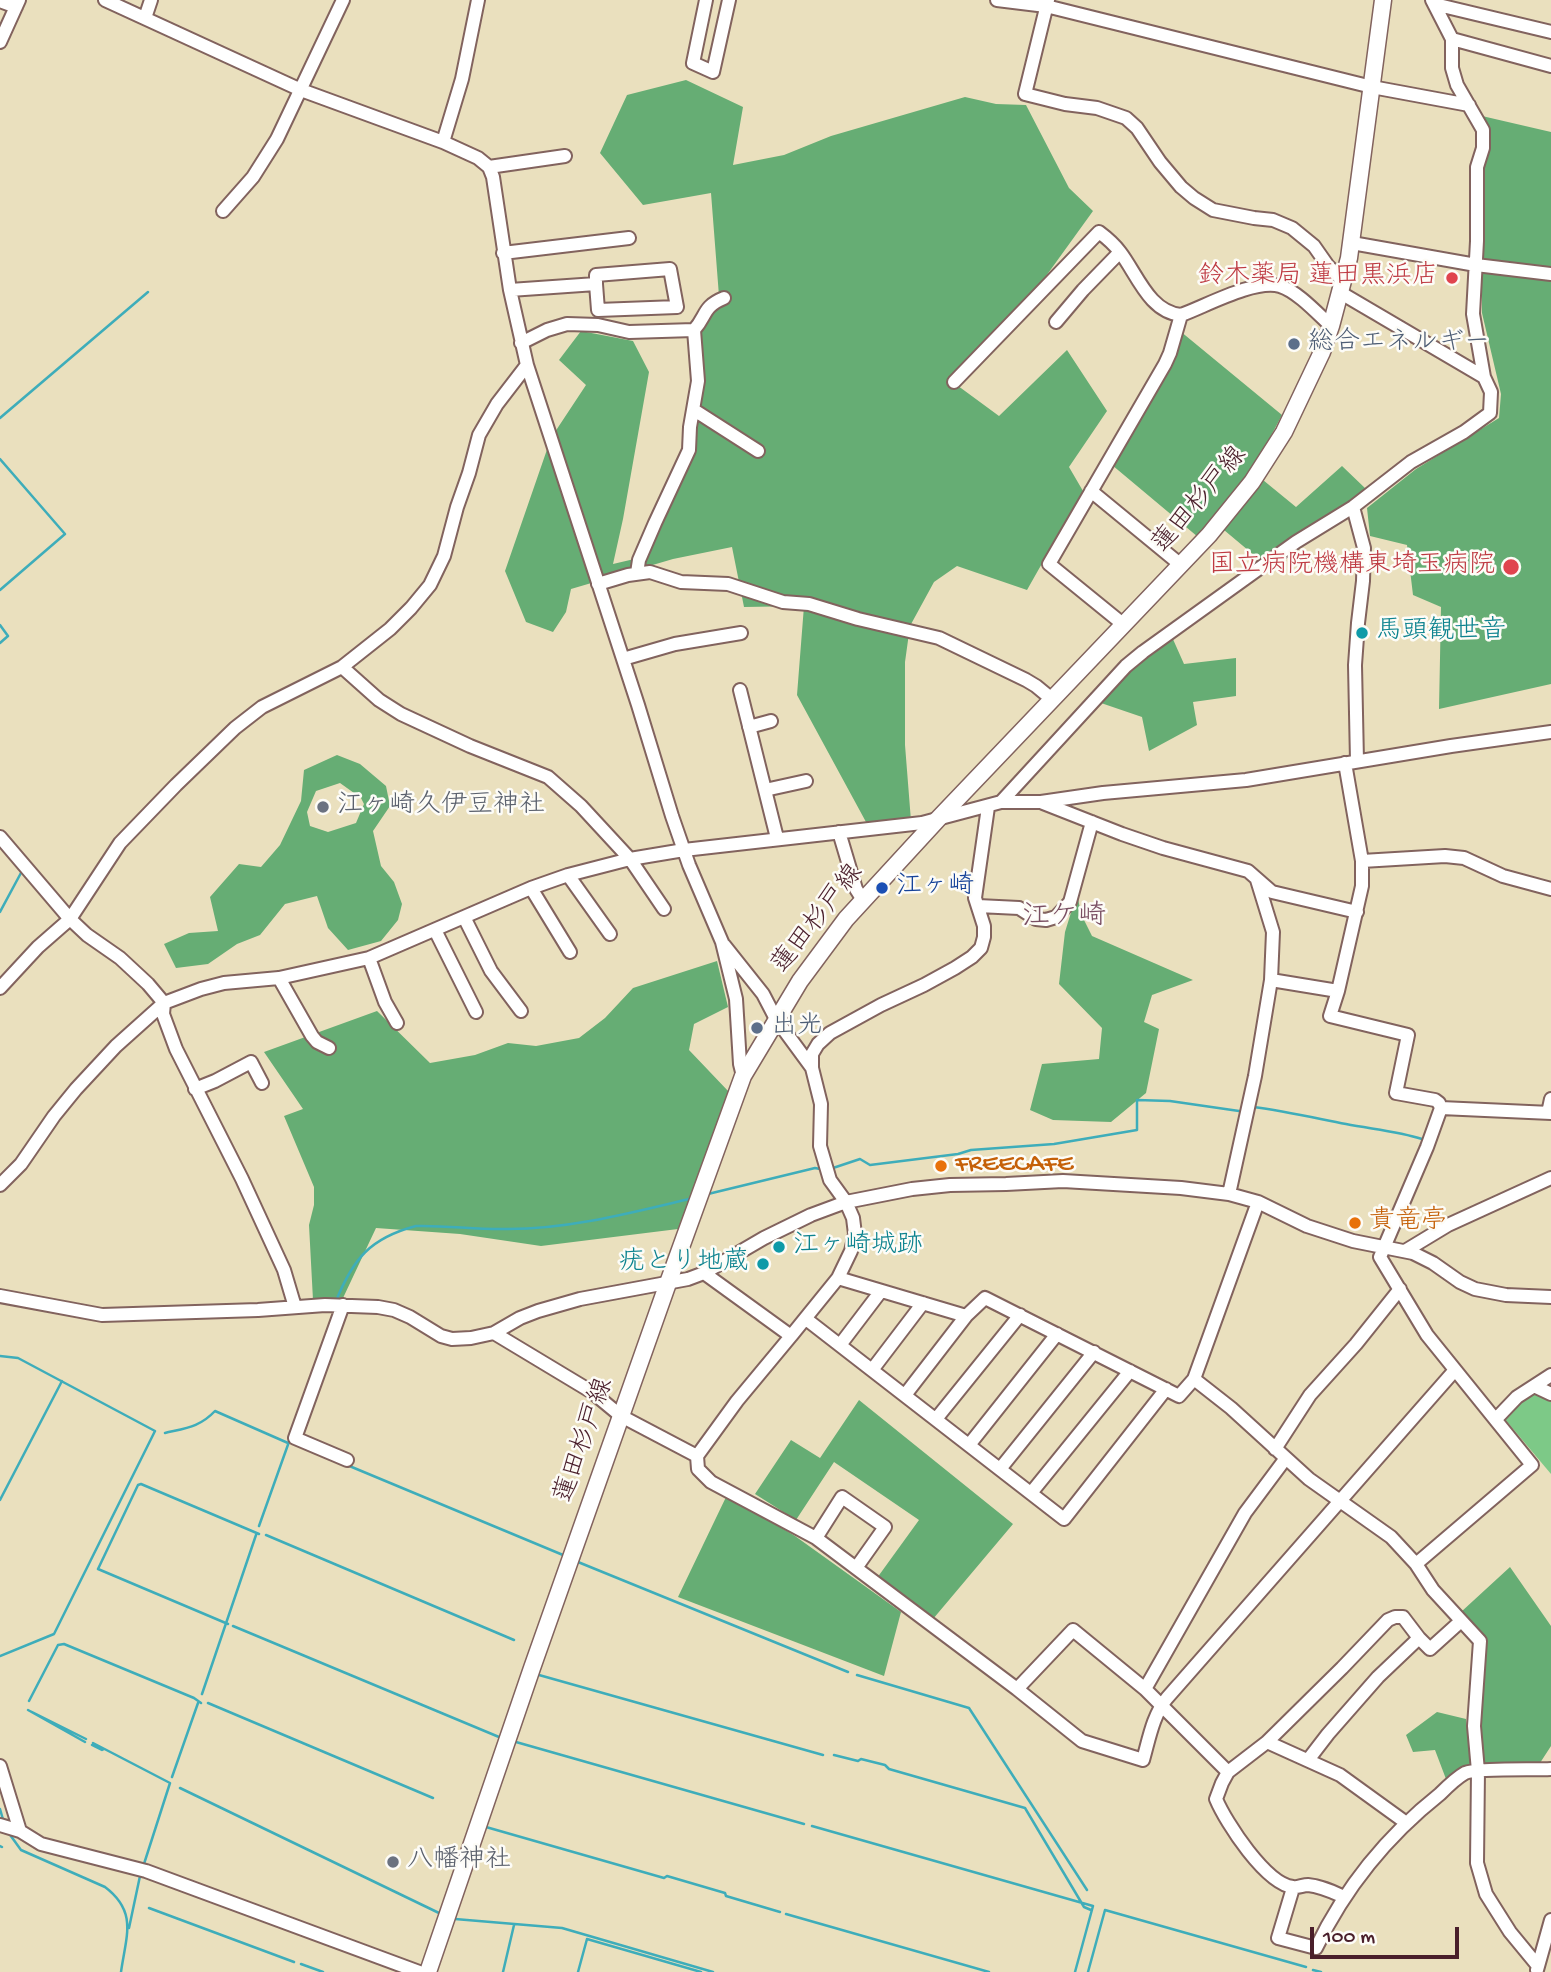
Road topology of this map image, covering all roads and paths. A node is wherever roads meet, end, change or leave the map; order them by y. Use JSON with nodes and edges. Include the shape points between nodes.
{"nodes":[{"id":1,"x":105,"y":0,"type":"edge"},
{"id":2,"x":151,"y":0,"type":"edge"},
{"id":3,"x":343,"y":0,"type":"edge"},
{"id":4,"x":478,"y":0,"type":"edge"},
{"id":5,"x":706,"y":0,"type":"edge"},
{"id":6,"x":729,"y":0,"type":"edge"},
{"id":7,"x":997,"y":0,"type":"edge"},
{"id":8,"x":1383,"y":0,"type":"edge"},
{"id":9,"x":0,"y":1,"type":"edge"},
{"id":10,"x":1433,"y":2,"type":"edge"},
{"id":11,"x":18,"y":3,"type":"edge"},
{"id":12,"x":1047,"y":3,"type":"edge"},
{"id":13,"x":145,"y":18,"type":"junction"},
{"id":14,"x":1551,"y":32,"type":"edge"},
{"id":15,"x":1452,"y":39,"type":"junction"},
{"id":16,"x":0,"y":42,"type":"edge"},
{"id":17,"x":1551,"y":66,"type":"edge"},
{"id":18,"x":1372,"y":87,"type":"junction"},
{"id":19,"x":302,"y":90,"type":"junction"},
{"id":20,"x":1469,"y":105,"type":"junction"},
{"id":21,"x":443,"y":142,"type":"junction"},
{"id":22,"x":565,"y":156,"type":"dead end"},
{"id":23,"x":489,"y":167,"type":"junction"},
{"id":24,"x":223,"y":211,"type":"dead end"},
{"id":25,"x":629,"y":239,"type":"dead end"},
{"id":26,"x":1352,"y":243,"type":"junction"},
{"id":27,"x":1120,"y":252,"type":"junction"},
{"id":28,"x":503,"y":253,"type":"junction"},
{"id":29,"x":1476,"y":265,"type":"junction"},
{"id":30,"x":1551,"y":274,"type":"edge"},
{"id":31,"x":596,"y":284,"type":"junction"},
{"id":32,"x":1342,"y":287,"type":"junction"},
{"id":33,"x":510,"y":290,"type":"junction"},
{"id":34,"x":724,"y":298,"type":"dead end"},
{"id":35,"x":1181,"y":316,"type":"junction"},
{"id":36,"x":1056,"y":321,"type":"dead end"},
{"id":37,"x":1331,"y":326,"type":"junction"},
{"id":38,"x":694,"y":330,"type":"junction"},
{"id":39,"x":521,"y":343,"type":"junction"},
{"id":40,"x":527,"y":365,"type":"junction"},
{"id":41,"x":1484,"y":377,"type":"junction"},
{"id":42,"x":954,"y":382,"type":"dead end"},
{"id":43,"x":694,"y":410,"type":"junction"},
{"id":44,"x":758,"y":451,"type":"dead end"},
{"id":45,"x":1091,"y":491,"type":"junction"},
{"id":46,"x":1353,"y":507,"type":"junction"},
{"id":47,"x":1181,"y":565,"type":"junction"},
{"id":48,"x":636,"y":573,"type":"junction"},
{"id":49,"x":598,"y":584,"type":"junction"},
{"id":50,"x":1124,"y":625,"type":"junction"},
{"id":51,"x":741,"y":633,"type":"dead end"},
{"id":52,"x":623,"y":659,"type":"junction"},
{"id":53,"x":342,"y":667,"type":"junction"},
{"id":54,"x":740,"y":690,"type":"dead end"},
{"id":55,"x":1053,"y":700,"type":"junction"},
{"id":56,"x":771,"y":721,"type":"dead end"},
{"id":57,"x":749,"y":727,"type":"junction"},
{"id":58,"x":1551,"y":732,"type":"edge"},
{"id":59,"x":1351,"y":762,"type":"junction"},
{"id":60,"x":806,"y":781,"type":"dead end"},
{"id":61,"x":765,"y":790,"type":"junction"},
{"id":62,"x":1001,"y":802,"type":"junction"},
{"id":63,"x":1041,"y":802,"type":"junction"},
{"id":64,"x":988,"y":807,"type":"junction"},
{"id":65,"x":938,"y":819,"type":"junction"},
{"id":66,"x":1092,"y":822,"type":"junction"},
{"id":67,"x":839,"y":832,"type":"junction"},
{"id":68,"x":0,"y":837,"type":"edge"},
{"id":69,"x":777,"y":838,"type":"junction"},
{"id":70,"x":684,"y":850,"type":"junction"},
{"id":71,"x":630,"y":859,"type":"junction"},
{"id":72,"x":1362,"y":861,"type":"junction"},
{"id":73,"x":568,"y":875,"type":"junction"},
{"id":74,"x":1257,"y":880,"type":"junction"},
{"id":75,"x":530,"y":888,"type":"junction"},
{"id":76,"x":1551,"y":889,"type":"edge"},
{"id":77,"x":863,"y":900,"type":"junction"},
{"id":78,"x":978,"y":906,"type":"junction"},
{"id":79,"x":664,"y":909,"type":"dead end"},
{"id":80,"x":1357,"y":912,"type":"junction"},
{"id":81,"x":464,"y":917,"type":"junction"},
{"id":82,"x":70,"y":919,"type":"junction"},
{"id":83,"x":435,"y":930,"type":"junction"},
{"id":84,"x":610,"y":934,"type":"dead end"},
{"id":85,"x":722,"y":942,"type":"junction"},
{"id":86,"x":570,"y":952,"type":"dead end"},
{"id":87,"x":369,"y":958,"type":"junction"},
{"id":88,"x":279,"y":978,"type":"junction"},
{"id":89,"x":1271,"y":980,"type":"junction"},
{"id":90,"x":0,"y":988,"type":"edge"},
{"id":91,"x":1338,"y":991,"type":"junction"},
{"id":92,"x":164,"y":1003,"type":"junction"},
{"id":93,"x":521,"y":1011,"type":"dead end"},
{"id":94,"x":476,"y":1012,"type":"dead end"},
{"id":95,"x":776,"y":1019,"type":"junction"},
{"id":96,"x":397,"y":1023,"type":"dead end"},
{"id":97,"x":329,"y":1048,"type":"dead end"},
{"id":98,"x":812,"y":1068,"type":"junction"},
{"id":99,"x":743,"y":1076,"type":"junction"},
{"id":100,"x":262,"y":1083,"type":"dead end"},
{"id":101,"x":195,"y":1088,"type":"junction"},
{"id":102,"x":1551,"y":1099,"type":"edge"},
{"id":103,"x":1441,"y":1108,"type":"junction"},
{"id":104,"x":1550,"y":1113,"type":"edge"},
{"id":105,"x":1551,"y":1178,"type":"edge"},
{"id":106,"x":0,"y":1185,"type":"edge"},
{"id":107,"x":1229,"y":1194,"type":"junction"},
{"id":108,"x":846,"y":1202,"type":"junction"},
{"id":109,"x":1258,"y":1202,"type":"junction"},
{"id":110,"x":1385,"y":1247,"type":"junction"},
{"id":111,"x":1405,"y":1251,"type":"junction"},
{"id":112,"x":704,"y":1273,"type":"junction"},
{"id":113,"x":838,"y":1278,"type":"junction"},
{"id":114,"x":668,"y":1283,"type":"junction"},
{"id":115,"x":1400,"y":1289,"type":"junction"},
{"id":116,"x":881,"y":1291,"type":"junction"},
{"id":117,"x":0,"y":1296,"type":"edge"},
{"id":118,"x":1551,"y":1297,"type":"edge"},
{"id":119,"x":923,"y":1303,"type":"junction"},
{"id":120,"x":343,"y":1305,"type":"junction"},
{"id":121,"x":295,"y":1307,"type":"junction"},
{"id":122,"x":1020,"y":1315,"type":"junction"},
{"id":123,"x":966,"y":1316,"type":"junction"},
{"id":124,"x":806,"y":1319,"type":"junction"},
{"id":125,"x":494,"y":1334,"type":"junction"},
{"id":126,"x":1057,"y":1334,"type":"junction"},
{"id":127,"x":791,"y":1336,"type":"junction"},
{"id":128,"x":841,"y":1345,"type":"junction"},
{"id":129,"x":1094,"y":1352,"type":"junction"},
{"id":130,"x":872,"y":1370,"type":"junction"},
{"id":131,"x":1455,"y":1370,"type":"junction"},
{"id":132,"x":1130,"y":1371,"type":"junction"},
{"id":133,"x":1551,"y":1375,"type":"edge"},
{"id":134,"x":1194,"y":1379,"type":"junction"},
{"id":135,"x":1534,"y":1387,"type":"junction"},
{"id":136,"x":1166,"y":1389,"type":"junction"},
{"id":137,"x":1551,"y":1394,"type":"edge"},
{"id":138,"x":905,"y":1395,"type":"junction"},
{"id":139,"x":621,"y":1416,"type":"junction"},
{"id":140,"x":936,"y":1419,"type":"junction"},
{"id":141,"x":1496,"y":1419,"type":"junction"},
{"id":142,"x":969,"y":1446,"type":"junction"},
{"id":143,"x":1275,"y":1448,"type":"junction"},
{"id":144,"x":697,"y":1456,"type":"junction"},
{"id":145,"x":1286,"y":1458,"type":"junction"},
{"id":146,"x":347,"y":1460,"type":"dead end"},
{"id":147,"x":1000,"y":1469,"type":"junction"},
{"id":148,"x":1031,"y":1493,"type":"junction"},
{"id":149,"x":1340,"y":1500,"type":"junction"},
{"id":150,"x":816,"y":1538,"type":"junction"},
{"id":151,"x":1416,"y":1564,"type":"junction"},
{"id":152,"x":856,"y":1567,"type":"junction"},
{"id":153,"x":1461,"y":1621,"type":"junction"},
{"id":154,"x":1419,"y":1638,"type":"junction"},
{"id":155,"x":1017,"y":1689,"type":"junction"},
{"id":156,"x":1145,"y":1689,"type":"junction"},
{"id":157,"x":1161,"y":1705,"type":"junction"},
{"id":158,"x":1267,"y":1742,"type":"junction"},
{"id":159,"x":1308,"y":1759,"type":"junction"},
{"id":160,"x":0,"y":1766,"type":"edge"},
{"id":161,"x":1551,"y":1769,"type":"edge"},
{"id":162,"x":1478,"y":1771,"type":"junction"},
{"id":163,"x":1228,"y":1772,"type":"junction"},
{"id":164,"x":1405,"y":1822,"type":"junction"},
{"id":165,"x":11,"y":1828,"type":"edge"},
{"id":166,"x":1293,"y":1888,"type":"junction"},
{"id":167,"x":1344,"y":1897,"type":"junction"},
{"id":168,"x":1551,"y":1920,"type":"edge"},
{"id":169,"x":1537,"y":1969,"type":"edge"},
{"id":170,"x":419,"y":1972,"type":"edge"},
{"id":171,"x":428,"y":1972,"type":"edge"}],
"edges":[{"from":1,"to":13,"type":"street"},
{"from":2,"to":13,"type":"street"},
{"from":3,"to":19,"type":"street"},
{"from":4,"to":21,"type":"street"},
{"from":5,"to":6,"type":"street","via":[[693,63],[713,72]]},
{"from":7,"to":12,"type":"street"},
{"from":8,"to":18,"type":"main road","name":"蓮田杉戸線"},
{"from":9,"to":11,"type":"street"},
{"from":10,"to":14,"type":"street"},
{"from":10,"to":15,"type":"street"},
{"from":11,"to":16,"type":"street"},
{"from":12,"to":18,"type":"street"},
{"from":12,"to":32,"type":"street","via":[[1025,94],[1126,118],[1194,198],[1213,210],[1273,220],[1292,228],[1314,246]]},
{"from":13,"to":19,"type":"street"},
{"from":15,"to":17,"type":"street"},
{"from":15,"to":20,"type":"street","via":[[1452,68]]},
{"from":18,"to":20,"type":"street"},
{"from":18,"to":26,"type":"main road","name":"蓮田杉戸線"},
{"from":19,"to":21,"type":"street"},
{"from":19,"to":24,"type":"street","via":[[253,177]]},
{"from":20,"to":29,"type":"street","via":[[1483,130],[1477,167]]},
{"from":21,"to":23,"type":"street"},
{"from":22,"to":23,"type":"street"},
{"from":23,"to":28,"type":"street"},
{"from":25,"to":28,"type":"street"},
{"from":26,"to":29,"type":"street"},
{"from":26,"to":32,"type":"main road","name":"蓮田杉戸線"},
{"from":27,"to":35,"type":"street","via":[[1148,296]]},
{"from":27,"to":36,"type":"street"},
{"from":27,"to":42,"type":"street","via":[[1100,232]]},
{"from":28,"to":33,"type":"street"},
{"from":29,"to":30,"type":"street"},
{"from":29,"to":41,"type":"street","via":[[1473,314]]},
{"from":31,"to":31,"type":"street","via":[[596,275],[670,269],[677,307],[598,310]]},
{"from":31,"to":33,"type":"street"},
{"from":32,"to":37,"type":"main road","name":"蓮田杉戸線"},
{"from":32,"to":41,"type":"street"},
{"from":33,"to":39,"type":"street"},
{"from":34,"to":38,"type":"street","via":[[707,309]]},
{"from":35,"to":37,"type":"street","via":[[1266,285],[1293,293]]},
{"from":35,"to":45,"type":"street","via":[[1165,364]]},
{"from":37,"to":47,"type":"main road","name":"蓮田杉戸線","via":[[1297,407],[1269,457],[1239,500]]},
{"from":38,"to":39,"type":"street","via":[[629,332],[567,324]]},
{"from":38,"to":43,"type":"street","via":[[698,381]]},
{"from":39,"to":40,"type":"street"},
{"from":40,"to":49,"type":"street"},
{"from":40,"to":53,"type":"street","via":[[479,435],[430,585],[390,629]]},
{"from":41,"to":46,"type":"street","via":[[1491,392],[1490,413],[1411,462]]},
{"from":43,"to":44,"type":"street"},
{"from":43,"to":48,"type":"street","via":[[687,457]]},
{"from":45,"to":47,"type":"street"},
{"from":45,"to":50,"type":"street","via":[[1049,564]]},
{"from":46,"to":59,"type":"street","via":[[1364,548]]},
{"from":46,"to":62,"type":"street","via":[[1296,542],[1134,659]]},
{"from":47,"to":50,"type":"main road","name":"蓮田杉戸線"},
{"from":48,"to":49,"type":"street"},
{"from":48,"to":55,"type":"street","via":[[658,573],[681,582],[728,584],[931,635],[1026,680]]},
{"from":49,"to":52,"type":"street"},
{"from":50,"to":55,"type":"main road","name":"蓮田杉戸線"},
{"from":51,"to":52,"type":"street"},
{"from":52,"to":70,"type":"street"},
{"from":53,"to":71,"type":"street","via":[[401,714],[548,777]]},
{"from":53,"to":82,"type":"street","via":[[262,707],[235,728],[120,843]]},
{"from":54,"to":57,"type":"street"},
{"from":55,"to":65,"type":"main road","name":"蓮田杉戸線"},
{"from":56,"to":57,"type":"street"},
{"from":57,"to":61,"type":"street"},
{"from":58,"to":59,"type":"street"},
{"from":59,"to":63,"type":"street","via":[[1246,780]]},
{"from":59,"to":72,"type":"street"},
{"from":60,"to":61,"type":"street"},
{"from":61,"to":69,"type":"street"},
{"from":62,"to":63,"type":"street"},
{"from":62,"to":64,"type":"street"},
{"from":63,"to":66,"type":"street"},
{"from":64,"to":65,"type":"street"},
{"from":64,"to":78,"type":"street","via":[[975,898]]},
{"from":65,"to":67,"type":"street"},
{"from":65,"to":77,"type":"main road","name":"蓮田杉戸線"},
{"from":66,"to":74,"type":"street","via":[[1163,848],[1248,871]]},
{"from":66,"to":78,"type":"street","via":[[1070,902],[1056,917],[1036,919],[1019,908]]},
{"from":67,"to":69,"type":"street"},
{"from":67,"to":77,"type":"street"},
{"from":68,"to":82,"type":"street"},
{"from":69,"to":70,"type":"street"},
{"from":70,"to":71,"type":"street"},
{"from":70,"to":85,"type":"street"},
{"from":71,"to":73,"type":"street"},
{"from":71,"to":79,"type":"street"},
{"from":72,"to":76,"type":"street","via":[[1464,858],[1503,876]]},
{"from":72,"to":80,"type":"street"},
{"from":73,"to":75,"type":"street"},
{"from":73,"to":84,"type":"street"},
{"from":74,"to":80,"type":"street","via":[[1272,892]]},
{"from":74,"to":89,"type":"street","via":[[1273,932]]},
{"from":75,"to":81,"type":"street"},
{"from":75,"to":86,"type":"street"},
{"from":77,"to":95,"type":"main road","name":"蓮田杉戸線","via":[[818,954]]},
{"from":78,"to":98,"type":"street","via":[[984,937],[972,957],[830,1033],[812,1054]]},
{"from":80,"to":91,"type":"street"},
{"from":81,"to":83,"type":"street"},
{"from":81,"to":93,"type":"street","via":[[491,971]]},
{"from":82,"to":90,"type":"street"},
{"from":82,"to":92,"type":"street","via":[[120,958]]},
{"from":83,"to":87,"type":"street"},
{"from":83,"to":94,"type":"street"},
{"from":85,"to":95,"type":"street"},
{"from":85,"to":99,"type":"street","via":[[736,999]]},
{"from":87,"to":88,"type":"street"},
{"from":87,"to":96,"type":"street"},
{"from":88,"to":92,"type":"street","via":[[224,983]]},
{"from":88,"to":97,"type":"street","via":[[312,1036]]},
{"from":89,"to":91,"type":"street"},
{"from":89,"to":107,"type":"street"},
{"from":91,"to":103,"type":"street","via":[[1330,1016],[1408,1035],[1396,1093],[1435,1100]]},
{"from":92,"to":101,"type":"street","via":[[163,1014]]},
{"from":92,"to":106,"type":"street","via":[[76,1089]]},
{"from":95,"to":98,"type":"street"},
{"from":95,"to":99,"type":"main road","name":"蓮田杉戸線"},
{"from":98,"to":108,"type":"street","via":[[821,1104],[820,1146],[831,1180]]},
{"from":99,"to":114,"type":"main road","name":"蓮田杉戸線"},
{"from":100,"to":101,"type":"street","via":[[251,1062]]},
{"from":101,"to":121,"type":"street","via":[[284,1270]]},
{"from":102,"to":104,"type":"street"},
{"from":103,"to":104,"type":"street"},
{"from":103,"to":110,"type":"street"},
{"from":105,"to":111,"type":"street","via":[[1448,1225]]},
{"from":107,"to":108,"type":"street","via":[[1063,1181],[950,1185]]},
{"from":107,"to":109,"type":"street"},
{"from":108,"to":112,"type":"street","via":[[786,1227]]},
{"from":108,"to":113,"type":"street","via":[[855,1234]]},
{"from":109,"to":110,"type":"street","via":[[1307,1226]]},
{"from":109,"to":134,"type":"street"},
{"from":110,"to":111,"type":"street"},
{"from":110,"to":115,"type":"street","via":[[1380,1257]]},
{"from":111,"to":118,"type":"street","via":[[1475,1289]]},
{"from":112,"to":114,"type":"street"},
{"from":112,"to":127,"type":"street"},
{"from":113,"to":116,"type":"street"},
{"from":113,"to":124,"type":"street"},
{"from":114,"to":125,"type":"street","via":[[538,1311]]},
{"from":114,"to":139,"type":"main road","name":"蓮田杉戸線"},
{"from":115,"to":131,"type":"street","via":[[1427,1335]]},
{"from":115,"to":143,"type":"street","via":[[1311,1395]]},
{"from":116,"to":119,"type":"street"},
{"from":116,"to":128,"type":"street"},
{"from":117,"to":121,"type":"street","via":[[102,1315]]},
{"from":119,"to":123,"type":"street"},
{"from":119,"to":130,"type":"street"},
{"from":120,"to":121,"type":"street"},
{"from":120,"to":125,"type":"street","via":[[394,1310],[452,1339]]},
{"from":120,"to":146,"type":"street","via":[[295,1438]]},
{"from":122,"to":123,"type":"street","via":[[985,1298]]},
{"from":122,"to":126,"type":"street"},
{"from":122,"to":140,"type":"street"},
{"from":123,"to":138,"type":"street"},
{"from":124,"to":127,"type":"street"},
{"from":124,"to":128,"type":"street"},
{"from":125,"to":139,"type":"street","via":[[592,1392]]},
{"from":126,"to":129,"type":"street"},
{"from":126,"to":142,"type":"street"},
{"from":127,"to":144,"type":"street"},
{"from":128,"to":130,"type":"street"},
{"from":129,"to":132,"type":"street"},
{"from":129,"to":147,"type":"street"},
{"from":130,"to":138,"type":"street"},
{"from":131,"to":141,"type":"street"},
{"from":131,"to":149,"type":"street"},
{"from":132,"to":136,"type":"street"},
{"from":132,"to":148,"type":"street"},
{"from":133,"to":135,"type":"street"},
{"from":134,"to":136,"type":"street","via":[[1179,1396]]},
{"from":134,"to":143,"type":"street"},
{"from":135,"to":137,"type":"street"},
{"from":135,"to":141,"type":"street"},
{"from":136,"to":148,"type":"street","via":[[1064,1518]]},
{"from":138,"to":140,"type":"street"},
{"from":139,"to":144,"type":"street"},
{"from":139,"to":171,"type":"main road","name":"蓮田杉戸線"},
{"from":140,"to":142,"type":"street"},
{"from":141,"to":151,"type":"street","via":[[1532,1465]]},
{"from":142,"to":147,"type":"street"},
{"from":143,"to":145,"type":"street"},
{"from":144,"to":150,"type":"street","via":[[698,1469],[711,1482]]},
{"from":145,"to":149,"type":"street"},
{"from":145,"to":156,"type":"street","via":[[1245,1513]]},
{"from":147,"to":148,"type":"street"},
{"from":149,"to":151,"type":"street","via":[[1391,1537]]},
{"from":149,"to":157,"type":"street"},
{"from":150,"to":152,"type":"street"},
{"from":150,"to":152,"type":"street","via":[[842,1497],[885,1527]]},
{"from":151,"to":153,"type":"street"},
{"from":152,"to":155,"type":"street"},
{"from":153,"to":154,"type":"street","via":[[1430,1649]]},
{"from":153,"to":162,"type":"street","via":[[1480,1641],[1474,1726]]},
{"from":154,"to":158,"type":"street","via":[[1403,1617],[1388,1620]]},
{"from":154,"to":159,"type":"street"},
{"from":155,"to":156,"type":"street","via":[[1073,1630]]},
{"from":155,"to":157,"type":"street","via":[[1082,1741],[1143,1760]]},
{"from":156,"to":157,"type":"street"},
{"from":157,"to":163,"type":"street"},
{"from":158,"to":159,"type":"street"},
{"from":158,"to":163,"type":"street"},
{"from":159,"to":164,"type":"street","via":[[1340,1775]]},
{"from":160,"to":165,"type":"street"},
{"from":161,"to":162,"type":"street"},
{"from":162,"to":164,"type":"street","via":[[1465,1773]]},
{"from":162,"to":169,"type":"street","via":[[1477,1863],[1486,1894]]},
{"from":163,"to":166,"type":"street","via":[[1216,1799],[1221,1811],[1257,1862]]},
{"from":164,"to":167,"type":"street"},
{"from":165,"to":170,"type":"street","via":[[41,1844],[146,1871]]},
{"from":166,"to":167,"type":"street","via":[[1321,1887]]},
{"from":166,"to":167,"type":"street","via":[[1278,1938],[1316,1948]]},
{"from":168,"to":169,"type":"street"}]}
